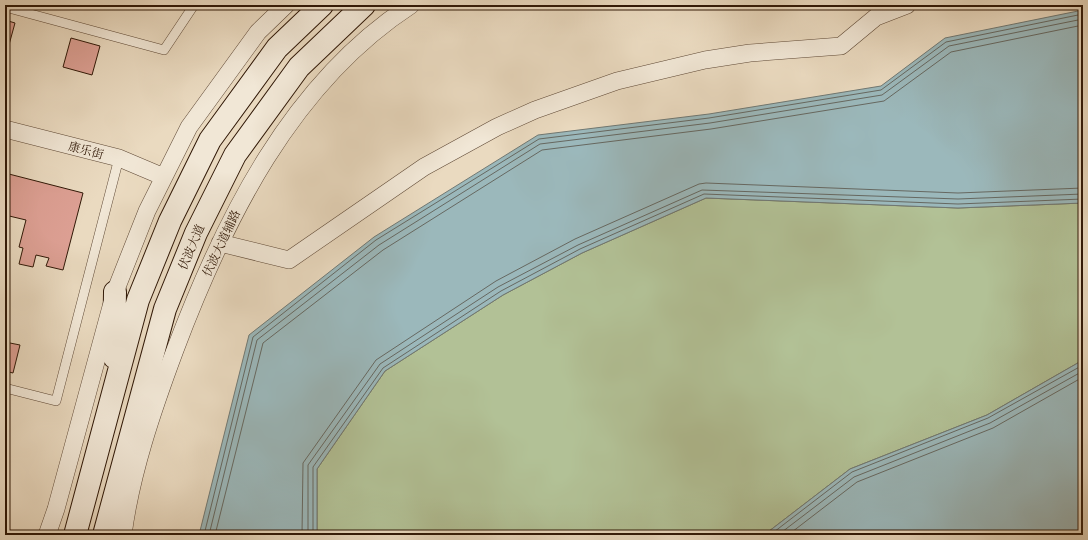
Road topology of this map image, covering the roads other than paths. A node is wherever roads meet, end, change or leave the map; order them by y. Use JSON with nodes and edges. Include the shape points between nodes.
{"nodes":[{"id":1,"x":194,"y":5,"type":"edge"},
{"id":2,"x":286,"y":5,"type":"edge"},
{"id":3,"x":322,"y":5,"type":"edge"},
{"id":4,"x":364,"y":5,"type":"edge"},
{"id":5,"x":411,"y":5,"type":"edge"},
{"id":6,"x":907,"y":5,"type":"edge"},
{"id":7,"x":5,"y":7,"type":"edge"},
{"id":8,"x":5,"y":129,"type":"edge"},
{"id":9,"x":119,"y":158,"type":"junction"},
{"id":10,"x":164,"y":177,"type":"junction"},
{"id":11,"x":220,"y":243,"type":"junction"},
{"id":12,"x":115,"y":292,"type":"junction"},
{"id":13,"x":5,"y":388,"type":"edge"},
{"id":14,"x":114,"y":388,"type":"junction"},
{"id":15,"x":93,"y":468,"type":"junction"},
{"id":16,"x":119,"y":509,"type":"junction"},
{"id":17,"x":47,"y":535,"type":"edge"},
{"id":18,"x":59,"y":535,"type":"edge"},
{"id":19,"x":74,"y":535,"type":"edge"},
{"id":20,"x":104,"y":535,"type":"edge"},
{"id":21,"x":123,"y":535,"type":"edge"}],
"edges":[{"from":1,"to":7,"type":"lane","via":[[164,50]]},
{"from":2,"to":10,"type":"street","via":[[258,32],[189,127]]},
{"from":3,"to":14,"type":"main road","via":[[277,48],[210,140],[170,221],[138,300]]},
{"from":4,"to":16,"type":"main road","name":"伏波大道","via":[[299,67],[235,155],[196,233],[165,309]]},
{"from":5,"to":11,"type":"street","name":"伏波大道辅路","via":[[378,29],[319,85],[258,169]]},
{"from":6,"to":11,"type":"street","via":[[876,17],[841,46],[750,53],[698,61],[617,81],[535,110],[491,130],[424,167],[289,260]]},
{"from":8,"to":9,"type":"street","name":"康乐街"},
{"from":9,"to":10,"type":"street","name":"康乐街"},
{"from":9,"to":13,"type":"lane","via":[[56,401]]},
{"from":10,"to":12,"type":"street","via":[[147,211]]},
{"from":11,"to":16,"type":"street","name":"伏波大道辅路","via":[[156,400]]},
{"from":12,"to":14,"type":"main road"},
{"from":12,"to":17,"type":"street"},
{"from":14,"to":15,"type":"main road"},
{"from":15,"to":18,"type":"main road"},
{"from":15,"to":19,"type":"main road"},
{"from":16,"to":20,"type":"main road","name":"伏波大道"},
{"from":16,"to":21,"type":"street","name":"伏波大道辅路"}]}
